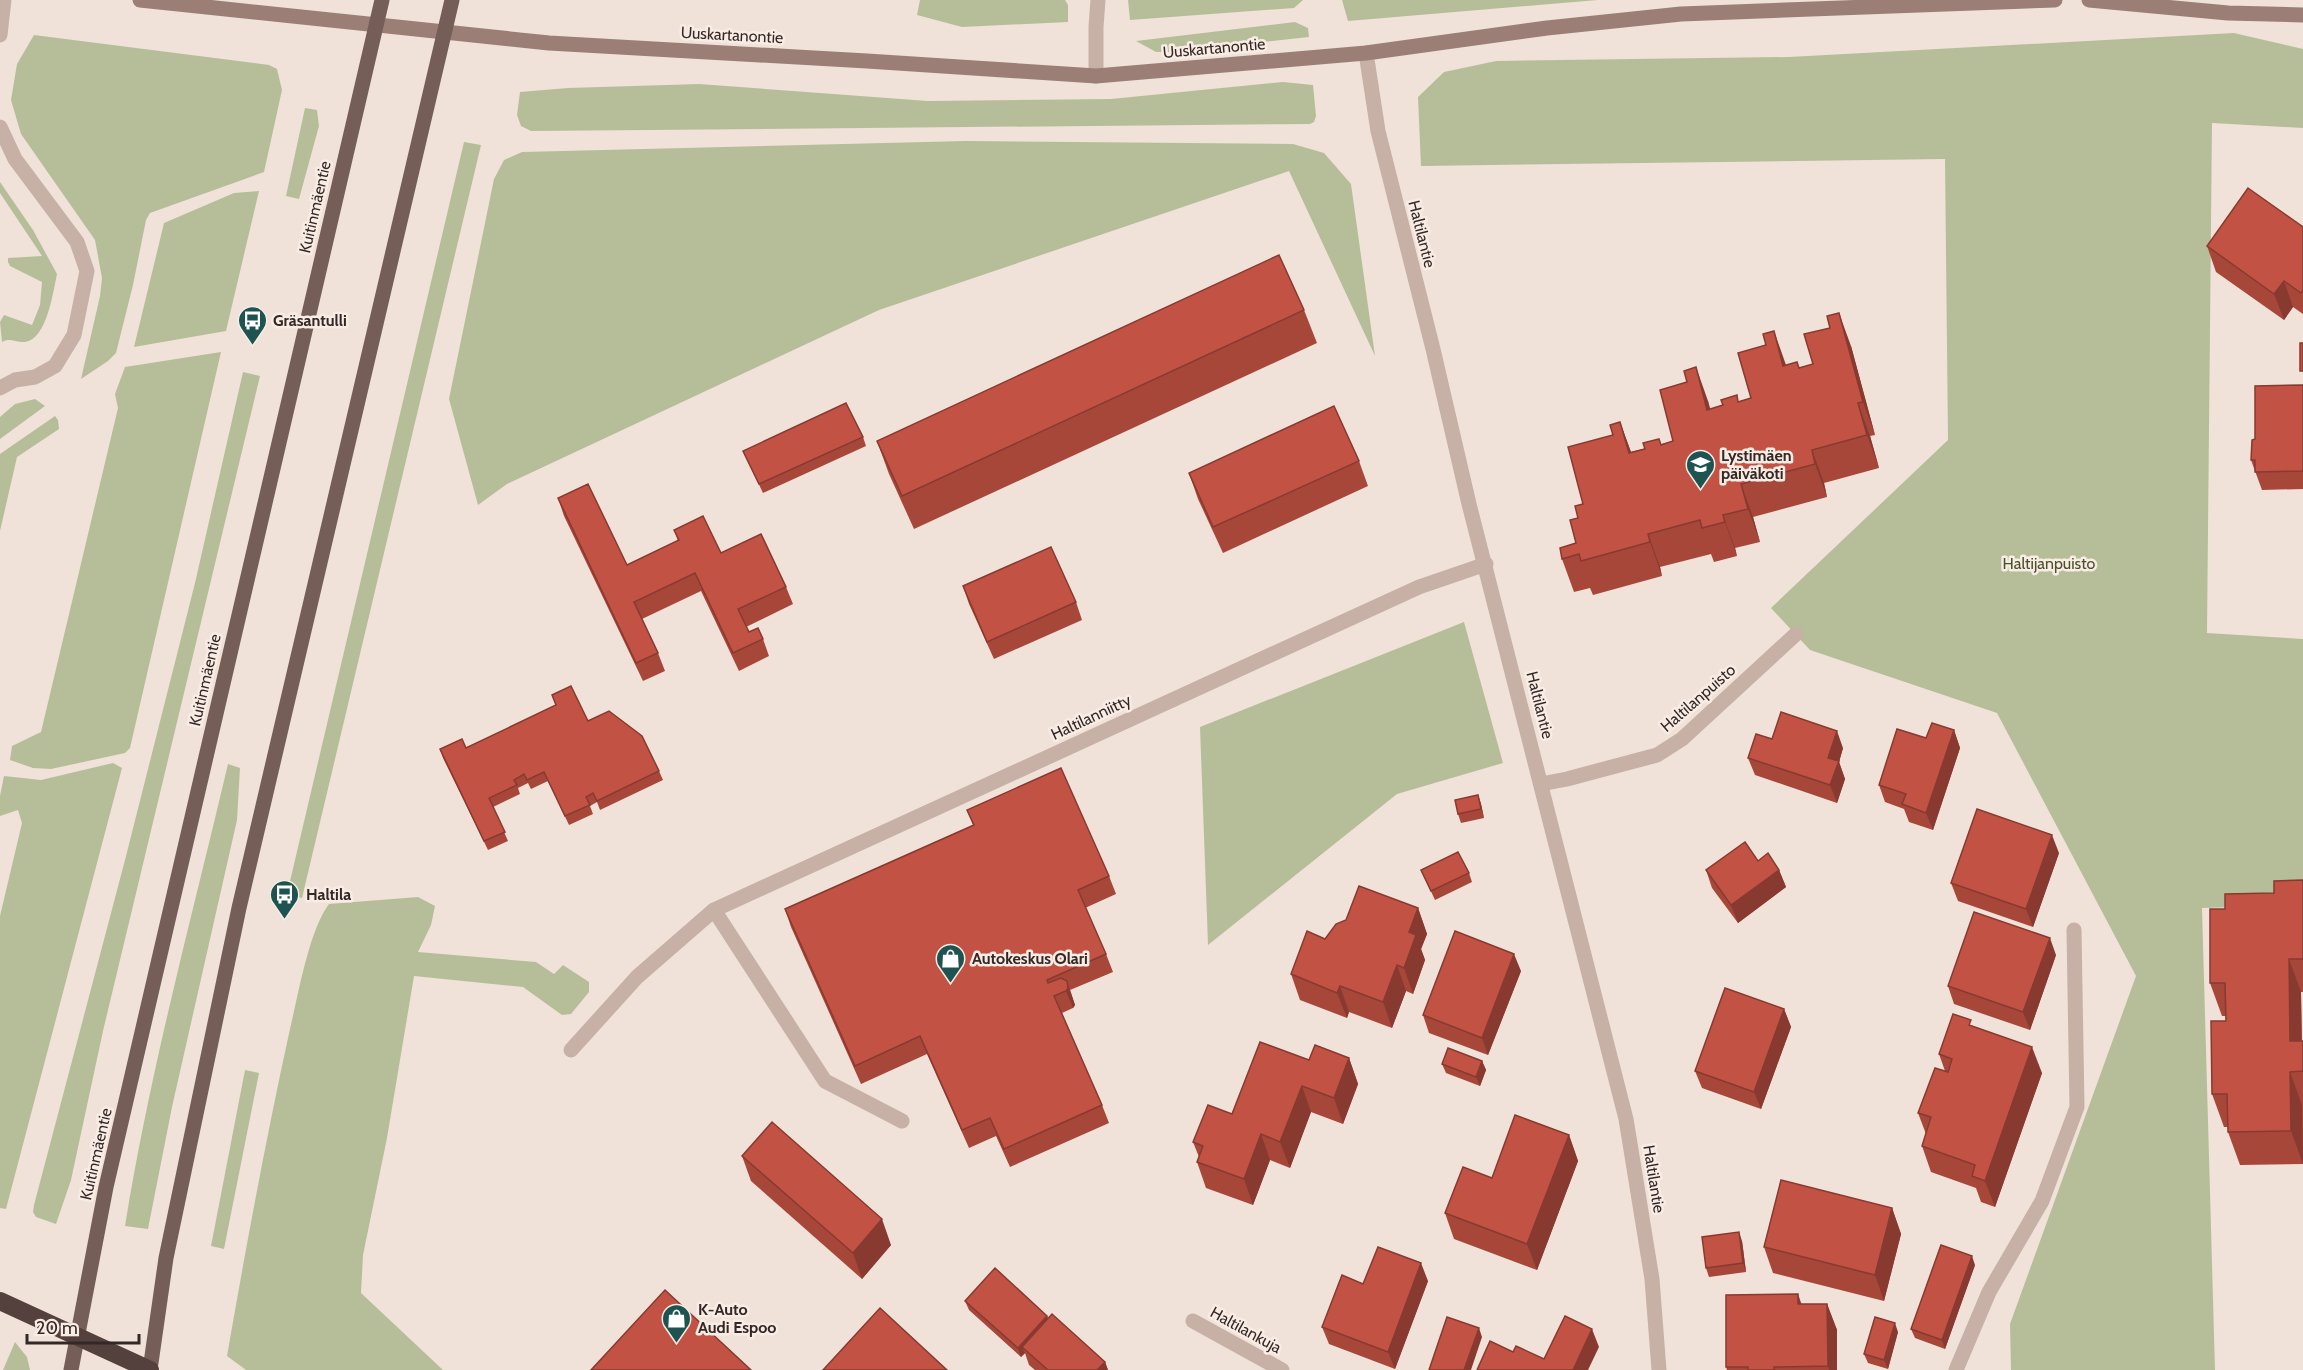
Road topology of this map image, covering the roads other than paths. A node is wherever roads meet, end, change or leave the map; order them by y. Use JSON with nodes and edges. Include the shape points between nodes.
{"nodes":[{"id":1,"x":4,"y":0,"type":"edge"},
{"id":2,"x":140,"y":0,"type":"edge"},
{"id":3,"x":382,"y":0,"type":"edge"},
{"id":4,"x":452,"y":0,"type":"edge"},
{"id":5,"x":1098,"y":0,"type":"edge"},
{"id":6,"x":2055,"y":0,"type":"edge"},
{"id":7,"x":2090,"y":0,"type":"edge"},
{"id":8,"x":1996,"y":1,"type":"edge"},
{"id":9,"x":2303,"y":15,"type":"edge"},
{"id":10,"x":376,"y":25,"type":"junction"},
{"id":11,"x":444,"y":32,"type":"junction"},
{"id":12,"x":0,"y":35,"type":"edge"},
{"id":13,"x":1366,"y":53,"type":"junction"},
{"id":14,"x":1096,"y":76,"type":"junction"},
{"id":15,"x":0,"y":127,"type":"edge"},
{"id":16,"x":0,"y":388,"type":"edge"},
{"id":17,"x":1486,"y":564,"type":"junction"},
{"id":18,"x":1796,"y":634,"type":"dead end"},
{"id":19,"x":1541,"y":784,"type":"junction"},
{"id":20,"x":714,"y":910,"type":"junction"},
{"id":21,"x":2074,"y":930,"type":"dead end"},
{"id":22,"x":571,"y":1050,"type":"dead end"},
{"id":23,"x":902,"y":1121,"type":"dead end"},
{"id":24,"x":0,"y":1301,"type":"edge"},
{"id":25,"x":1193,"y":1321,"type":"dead end"},
{"id":26,"x":76,"y":1336,"type":"junction"},
{"id":27,"x":71,"y":1370,"type":"edge"},
{"id":28,"x":150,"y":1370,"type":"edge"},
{"id":29,"x":1282,"y":1370,"type":"edge"},
{"id":30,"x":1659,"y":1370,"type":"edge"},
{"id":31,"x":1956,"y":1370,"type":"edge"}],
"edges":[{"from":1,"to":12,"type":"street"},
{"from":2,"to":10,"type":"main road"},
{"from":3,"to":10,"type":"main road","name":"Kuitinmäentie"},
{"from":4,"to":11,"type":"main road"},
{"from":5,"to":14,"type":"street"},
{"from":6,"to":8,"type":"main road","name":"Uuskartanontie"},
{"from":7,"to":9,"type":"main road","via":[[2228,13]]},
{"from":8,"to":13,"type":"main road","name":"Uuskartanontie","via":[[1681,14]]},
{"from":10,"to":11,"type":"main road","name":"Uuskartanontie"},
{"from":10,"to":26,"type":"main road","name":"Kuitinmäentie","via":[[109,1175]]},
{"from":11,"to":14,"type":"main road","name":"Uuskartanontie","via":[[549,43]]},
{"from":11,"to":28,"type":"main road","via":[[239,908],[166,1258]]},
{"from":13,"to":14,"type":"main road","name":"Uuskartanontie"},
{"from":13,"to":17,"type":"street","name":"Haltilantie","via":[[1378,131]]},
{"from":15,"to":16,"type":"street","via":[[15,159],[77,242],[87,271],[74,335],[55,366]]},
{"from":17,"to":19,"type":"street","name":"Haltilantie"},
{"from":17,"to":20,"type":"street","name":"Haltilanniitty","via":[[1419,587]]},
{"from":18,"to":19,"type":"street","name":"Haltilanpuisto","via":[[1682,739],[1657,755]]},
{"from":19,"to":30,"type":"street","name":"Haltilantie","via":[[1626,1119],[1652,1279]]},
{"from":20,"to":22,"type":"street","name":"Haltilanniitty","via":[[637,977]]},
{"from":20,"to":23,"type":"street","via":[[825,1081]]},
{"from":21,"to":31,"type":"street","via":[[2077,1107],[2042,1202],[1989,1292]]},
{"from":24,"to":26,"type":"highway"},
{"from":25,"to":29,"type":"street","name":"Haltilankuja"},
{"from":26,"to":27,"type":"main road","name":"Kuitinmäentie"},
{"from":26,"to":28,"type":"highway"}]}
